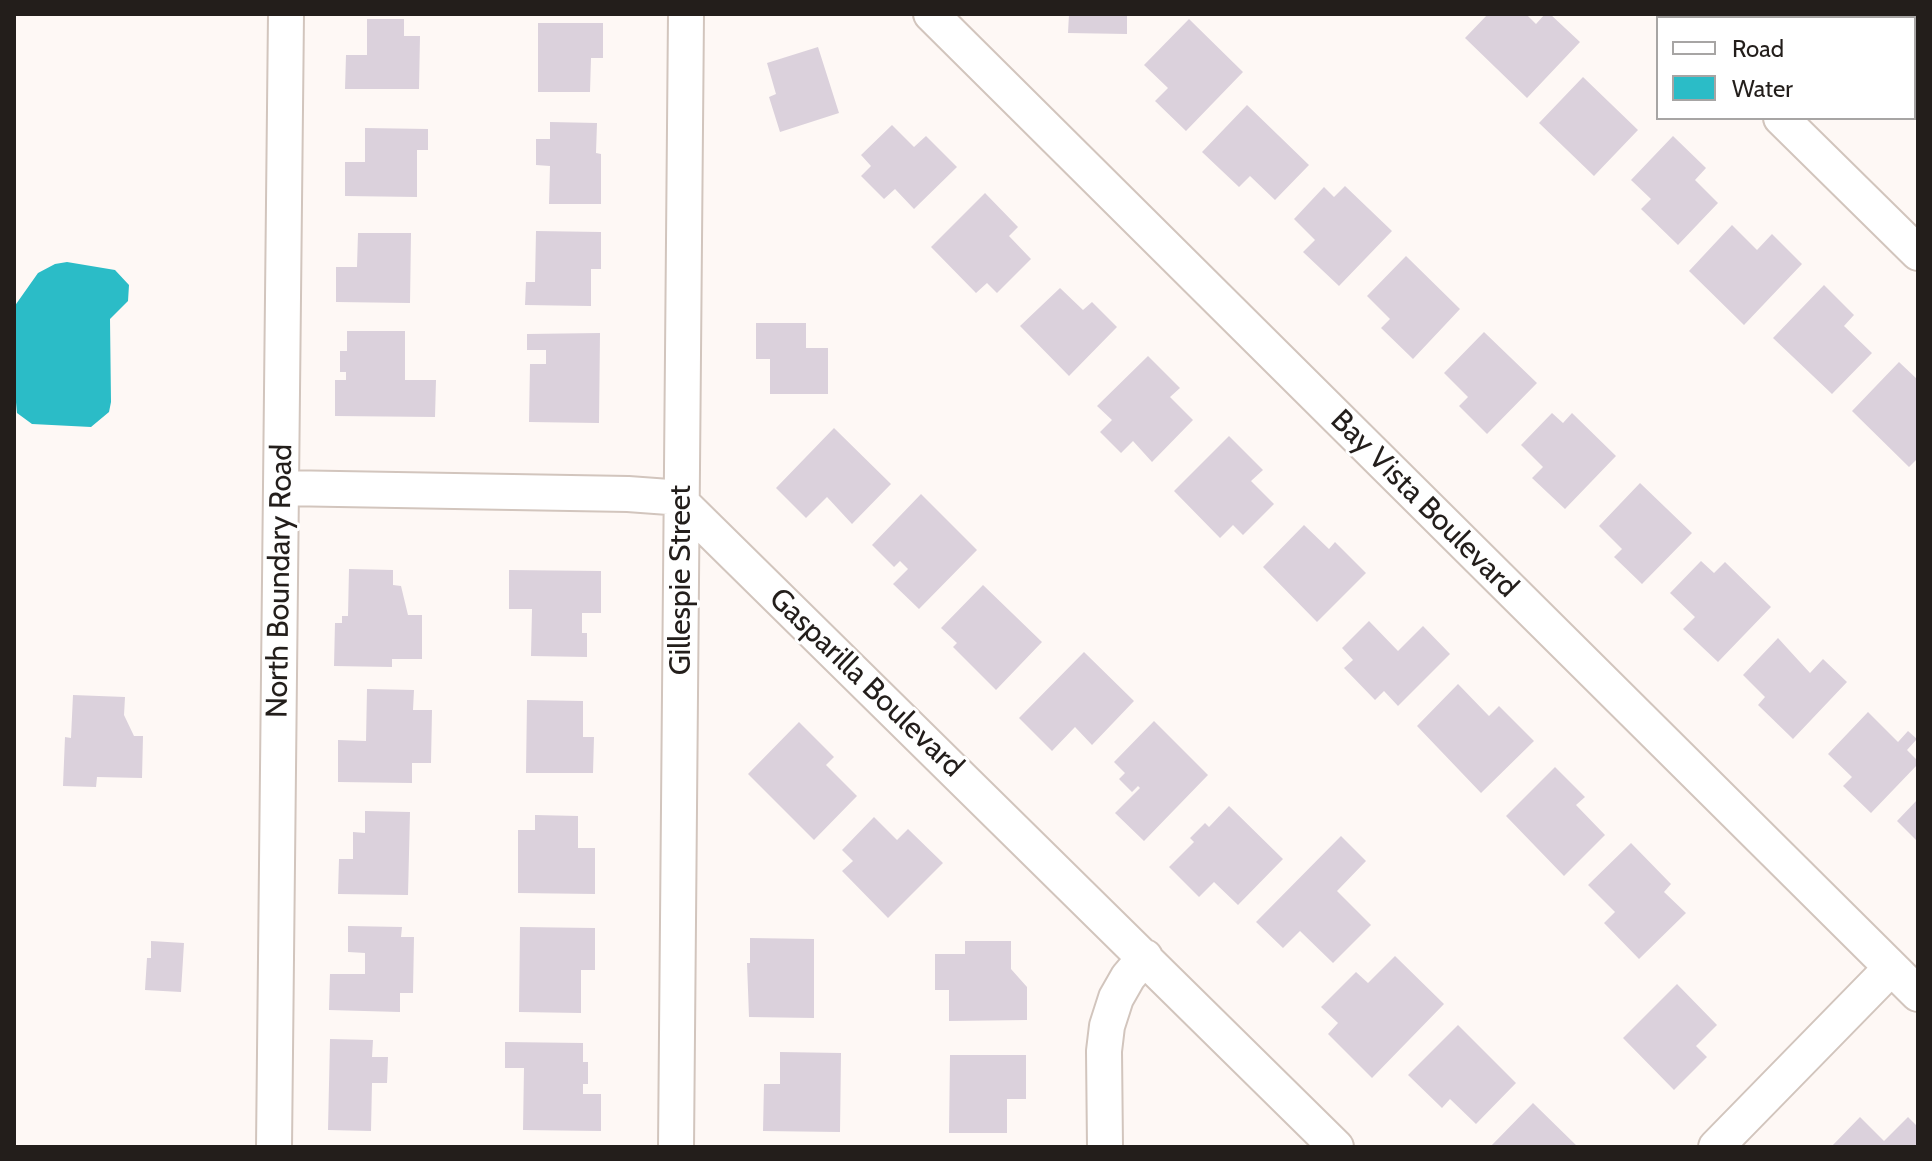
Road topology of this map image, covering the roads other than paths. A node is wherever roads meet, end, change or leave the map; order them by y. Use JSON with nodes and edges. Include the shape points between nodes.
{"nodes":[{"id":1,"x":286,"y":14,"type":"edge"},
{"id":2,"x":686,"y":14,"type":"edge"},
{"id":3,"x":931,"y":14,"type":"edge"},
{"id":4,"x":1783,"y":120,"type":"edge"},
{"id":5,"x":1918,"y":253,"type":"edge"},
{"id":6,"x":281,"y":488,"type":"junction"},
{"id":7,"x":682,"y":503,"type":"junction"},
{"id":8,"x":1145,"y":957,"type":"junction"},
{"id":9,"x":1891,"y":968,"type":"junction"},
{"id":10,"x":1918,"y":994,"type":"edge"},
{"id":11,"x":274,"y":1147,"type":"edge"},
{"id":12,"x":676,"y":1147,"type":"edge"},
{"id":13,"x":1105,"y":1147,"type":"edge"},
{"id":14,"x":1336,"y":1147,"type":"edge"},
{"id":15,"x":1716,"y":1147,"type":"edge"}],
"edges":[{"from":1,"to":6,"type":"street","name":"North Boundary Road"},
{"from":2,"to":7,"type":"street","name":"Gillespie Street"},
{"from":3,"to":9,"type":"street","name":"Bay Vista Boulevard"},
{"from":4,"to":5,"type":"street"},
{"from":6,"to":7,"type":"street","via":[[628,494]]},
{"from":6,"to":11,"type":"street","name":"North Boundary Road"},
{"from":7,"to":8,"type":"street","name":"Gasparilla Boulevard"},
{"from":7,"to":12,"type":"street","name":"Gillespie Street"},
{"from":8,"to":13,"type":"street","via":[[1122,987],[1107,1026]]},
{"from":8,"to":14,"type":"street","name":"Gasparilla Boulevard"},
{"from":9,"to":10,"type":"street","name":"Bay Vista Boulevard"},
{"from":9,"to":15,"type":"street"}]}
